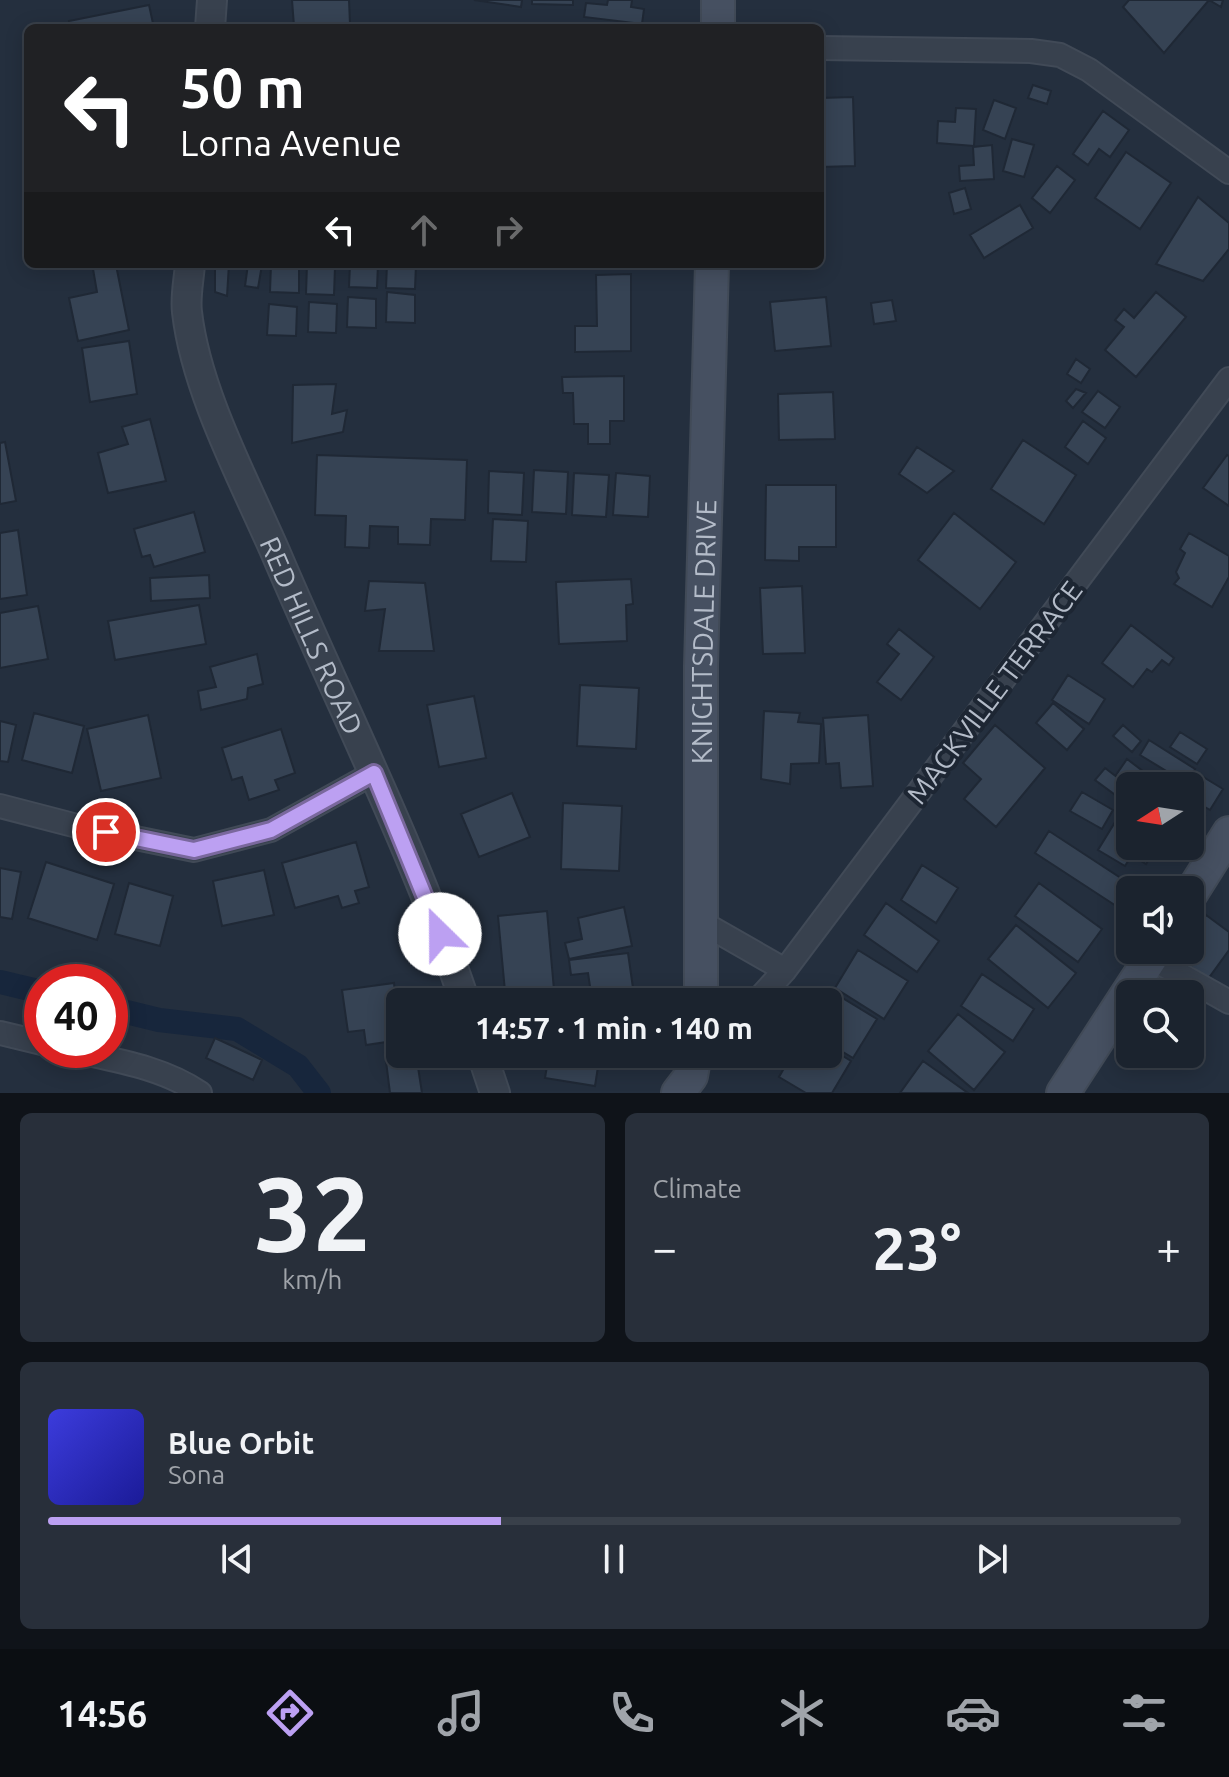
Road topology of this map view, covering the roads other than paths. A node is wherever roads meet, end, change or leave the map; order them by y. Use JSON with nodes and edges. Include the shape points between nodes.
{"nodes":[{"id":1,"x":212,"y":0,"type":"edge"},
{"id":2,"x":718,"y":0,"type":"edge"},
{"id":3,"x":210,"y":24,"type":"edge"},
{"id":4,"x":718,"y":24,"type":"edge"},
{"id":5,"x":824,"y":48,"type":"edge"},
{"id":6,"x":1229,"y":172,"type":"edge"},
{"id":7,"x":190,"y":268,"type":"edge"},
{"id":8,"x":712,"y":268,"type":"edge"},
{"id":9,"x":1229,"y":379,"type":"edge"},
{"id":10,"x":374,"y":773,"type":"junction"},
{"id":11,"x":0,"y":806,"type":"edge"},
{"id":12,"x":1229,"y":833,"type":"edge"},
{"id":13,"x":1202,"y":876,"type":"edge"},
{"id":14,"x":701,"y":922,"type":"junction"},
{"id":15,"x":1147,"y":964,"type":"edge"},
{"id":16,"x":1169,"y":964,"type":"edge"},
{"id":17,"x":785,"y":970,"type":"junction"},
{"id":18,"x":460,"y":988,"type":"edge"},
{"id":19,"x":701,"y":988,"type":"edge"},
{"id":20,"x":769,"y":988,"type":"edge"},
{"id":21,"x":1229,"y":1002,"type":"edge"},
{"id":22,"x":0,"y":1033,"type":"edge"},
{"id":23,"x":24,"y":1039,"type":"edge"},
{"id":24,"x":128,"y":1063,"type":"edge"},
{"id":25,"x":487,"y":1068,"type":"edge"},
{"id":26,"x":200,"y":1093,"type":"edge"},
{"id":27,"x":495,"y":1093,"type":"edge"},
{"id":28,"x":1063,"y":1093,"type":"edge"}],
"edges":[{"from":1,"to":3,"type":"street"},
{"from":2,"to":4,"type":"main road"},
{"from":5,"to":6,"type":"street","via":[[1060,55],[1089,70]]},
{"from":7,"to":10,"type":"street","name":"RED HILLS ROAD","via":[[187,310],[202,381]]},
{"from":8,"to":14,"type":"main road","name":"KNIGHTSDALE DRIVE","via":[[701,666]]},
{"from":9,"to":17,"type":"street","name":"MACKVILLE TERRACE"},
{"from":10,"to":11,"type":"street","via":[[271,830],[194,850]]},
{"from":10,"to":18,"type":"street","name":"RED HILLS ROAD"},
{"from":12,"to":13,"type":"main road"},
{"from":14,"to":17,"type":"street"},
{"from":14,"to":19,"type":"main road","name":"KNIGHTSDALE DRIVE"},
{"from":15,"to":28,"type":"main road"},
{"from":16,"to":21,"type":"street"},
{"from":17,"to":20,"type":"street","name":"MACKVILLE TERRACE"},
{"from":22,"to":23,"type":"street"},
{"from":24,"to":26,"type":"street"},
{"from":25,"to":27,"type":"street"}]}
